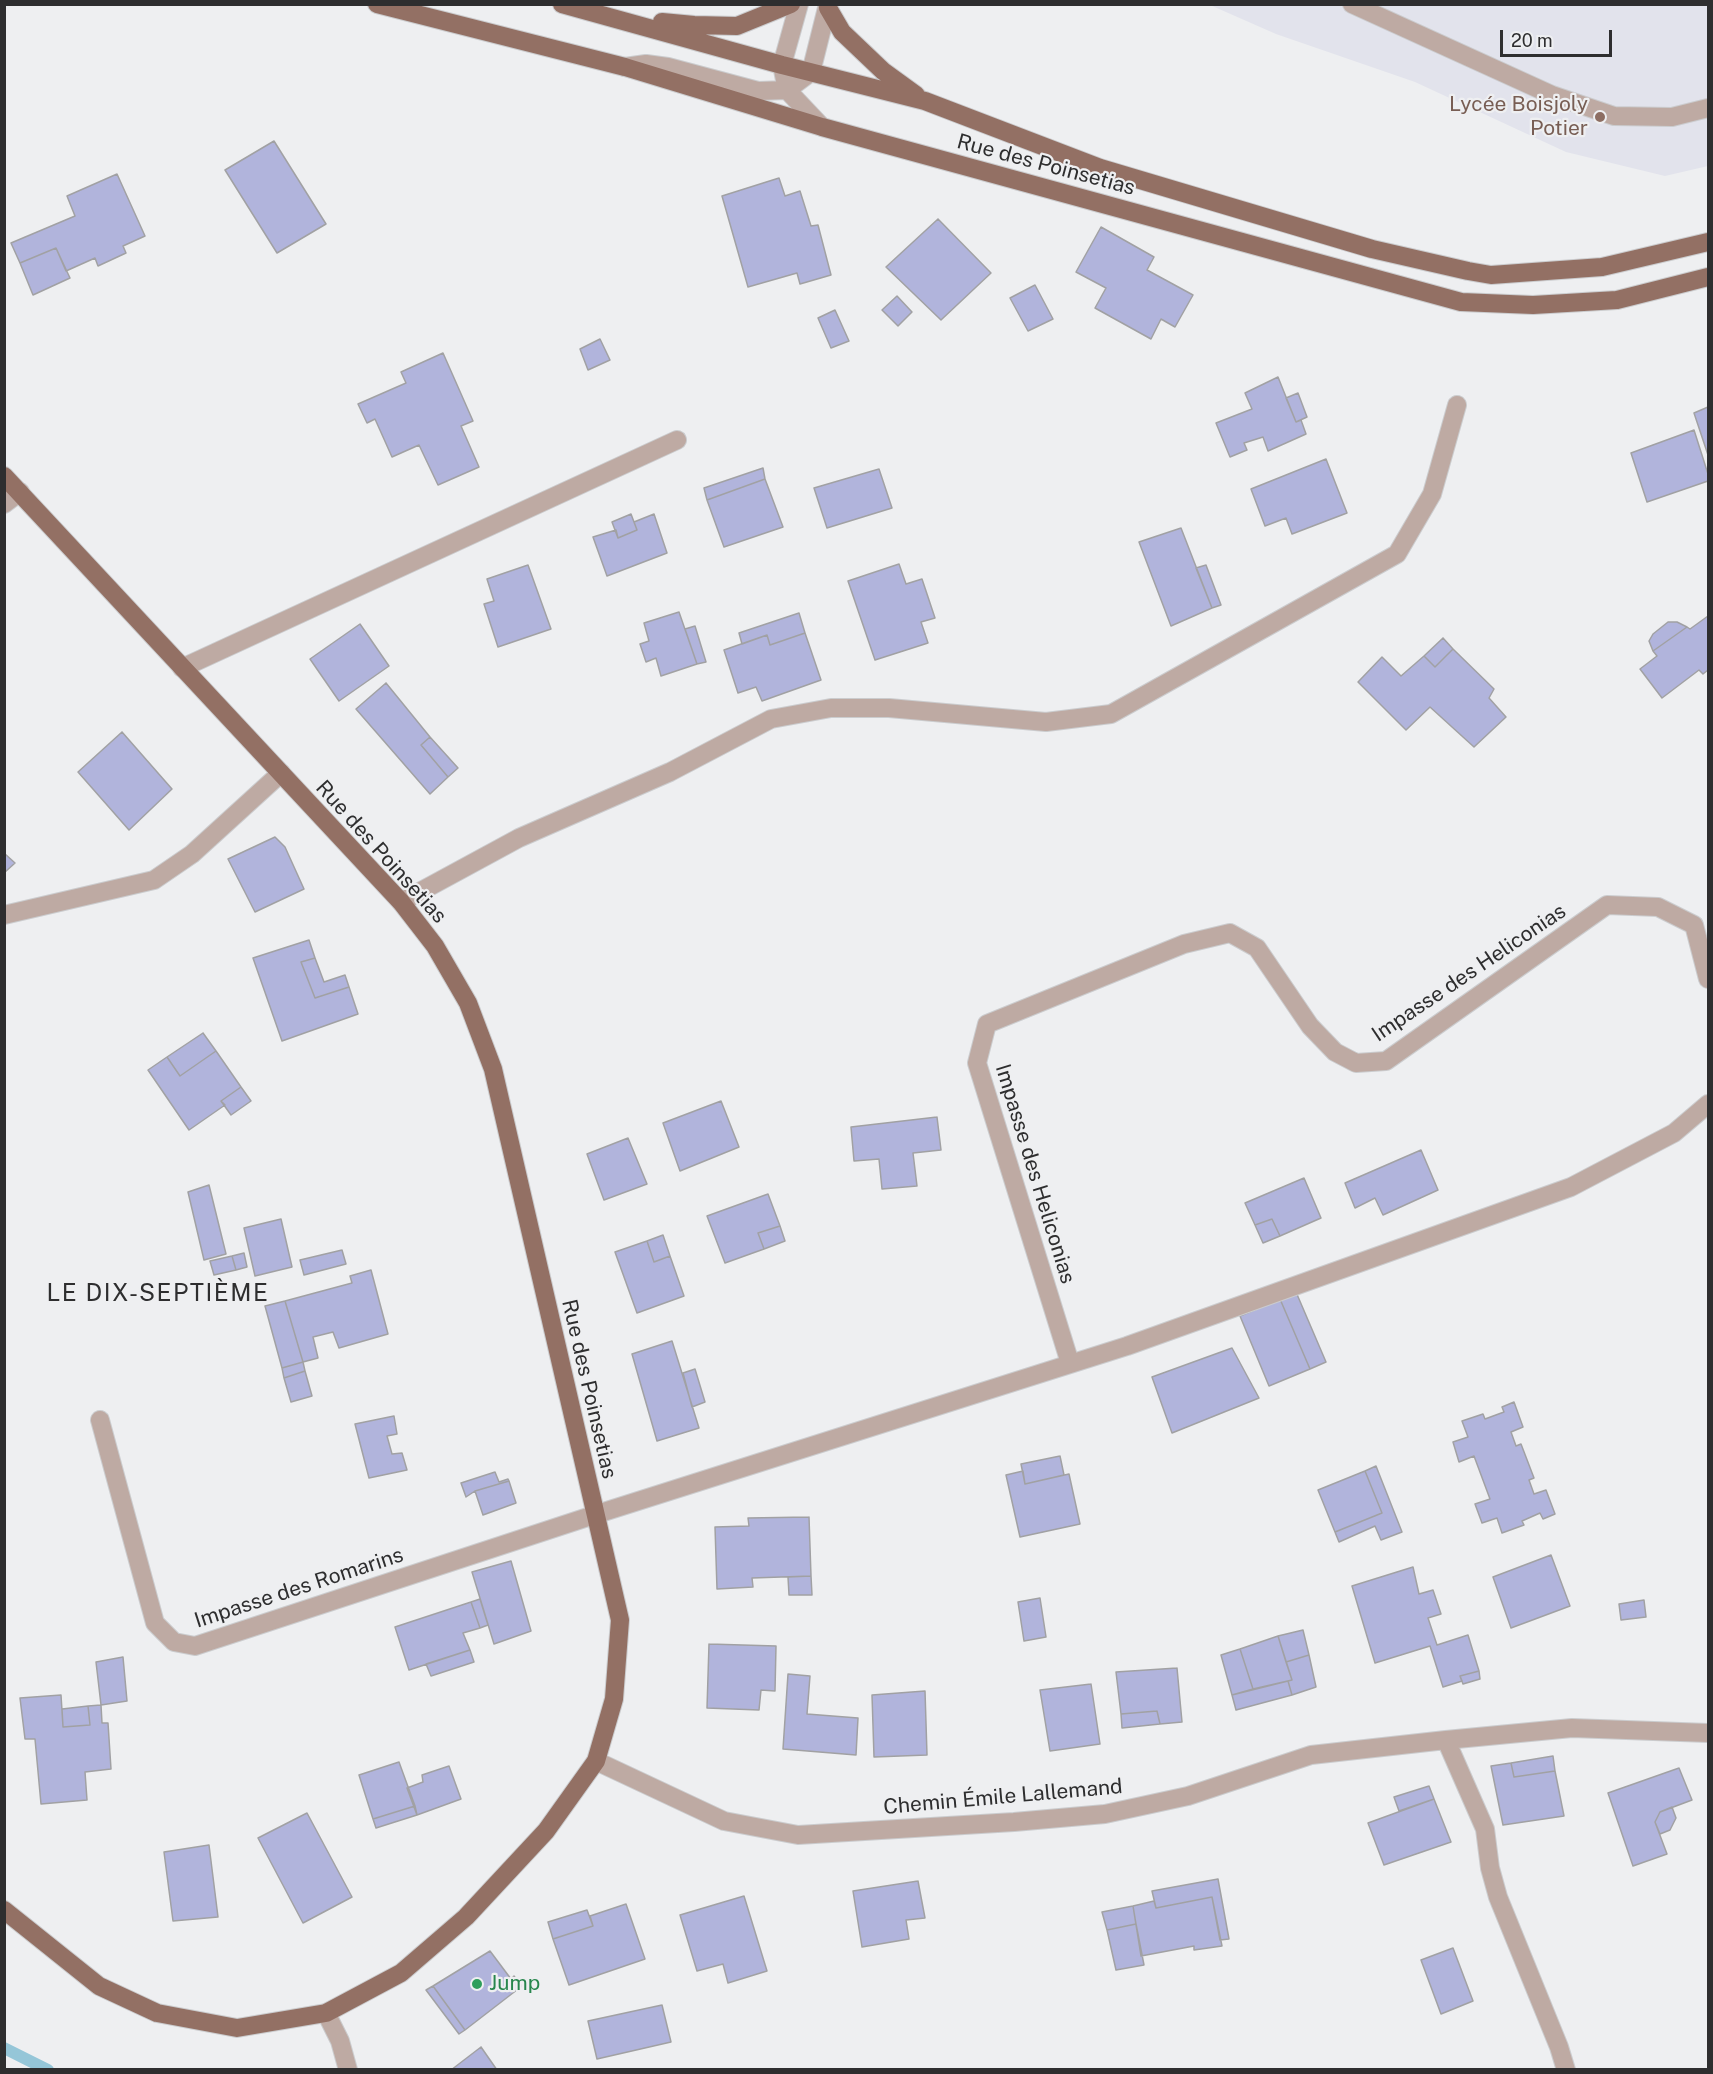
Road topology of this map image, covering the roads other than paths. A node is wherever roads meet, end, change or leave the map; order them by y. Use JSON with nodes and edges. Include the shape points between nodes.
{"nodes":[{"id":1,"x":377,"y":4,"type":"edge"},
{"id":2,"x":562,"y":4,"type":"edge"},
{"id":3,"x":791,"y":4,"type":"edge"},
{"id":4,"x":799,"y":4,"type":"edge"},
{"id":5,"x":1352,"y":4,"type":"edge"},
{"id":6,"x":828,"y":6,"type":"edge"},
{"id":7,"x":607,"y":16,"type":"junction"},
{"id":8,"x":783,"y":65,"type":"junction"},
{"id":9,"x":625,"y":67,"type":"junction"},
{"id":10,"x":811,"y":72,"type":"junction"},
{"id":11,"x":787,"y":90,"type":"junction"},
{"id":12,"x":925,"y":101,"type":"junction"},
{"id":13,"x":1708,"y":108,"type":"edge"},
{"id":14,"x":822,"y":127,"type":"junction"},
{"id":15,"x":1708,"y":242,"type":"edge"},
{"id":16,"x":1708,"y":277,"type":"edge"},
{"id":17,"x":1456,"y":405,"type":"dead end"},
{"id":18,"x":677,"y":440,"type":"dead end"},
{"id":19,"x":4,"y":476,"type":"edge"},
{"id":20,"x":20,"y":492,"type":"junction"},
{"id":21,"x":4,"y":504,"type":"edge"},
{"id":22,"x":182,"y":668,"type":"junction"},
{"id":23,"x":281,"y":773,"type":"junction"},
{"id":24,"x":401,"y":902,"type":"junction"},
{"id":25,"x":4,"y":915,"type":"edge"},
{"id":26,"x":1708,"y":979,"type":"edge"},
{"id":27,"x":1708,"y":1104,"type":"edge"},
{"id":28,"x":1070,"y":1364,"type":"junction"},
{"id":29,"x":100,"y":1420,"type":"dead end"},
{"id":30,"x":594,"y":1515,"type":"junction"},
{"id":31,"x":1708,"y":1733,"type":"edge"},
{"id":32,"x":1446,"y":1740,"type":"junction"},
{"id":33,"x":596,"y":1761,"type":"junction"},
{"id":34,"x":4,"y":1910,"type":"edge"},
{"id":35,"x":326,"y":2013,"type":"junction"},
{"id":36,"x":348,"y":2070,"type":"edge"},
{"id":37,"x":1566,"y":2070,"type":"edge"}],
"edges":[{"from":1,"to":9,"type":"main road","name":"Rue des Poinsetias"},
{"from":2,"to":7,"type":"main road","name":"Rue des Poinsetias"},
{"from":3,"to":7,"type":"main road","via":[[737,26]]},
{"from":4,"to":8,"type":"street"},
{"from":5,"to":13,"type":"street","via":[[1552,95],[1614,116],[1672,117]]},
{"from":6,"to":10,"type":"street"},
{"from":6,"to":12,"type":"main road","via":[[842,32],[883,70]]},
{"from":7,"to":8,"type":"main road","name":"Rue des Poinsetias"},
{"from":8,"to":10,"type":"main road","name":"Rue des Poinsetias"},
{"from":8,"to":11,"type":"street"},
{"from":9,"to":11,"type":"street","via":[[668,67],[758,91]]},
{"from":9,"to":14,"type":"main road","name":"Rue des Poinsetias"},
{"from":10,"to":11,"type":"street"},
{"from":10,"to":12,"type":"main road","name":"Rue des Poinsetias"},
{"from":11,"to":14,"type":"street"},
{"from":12,"to":15,"type":"main road","name":"Rue des Poinsetias","via":[[1100,168],[1372,249],[1468,271],[1491,275],[1602,267]]},
{"from":14,"to":16,"type":"main road","name":"Rue des Poinsetias","via":[[1461,302],[1533,305],[1617,300]]},
{"from":17,"to":24,"type":"street","via":[[1432,494],[1397,554],[1112,714],[1046,722],[889,708],[831,708],[771,719],[670,772],[519,838]]},
{"from":18,"to":22,"type":"street"},
{"from":19,"to":20,"type":"main road","name":"Rue des Poinsetias"},
{"from":20,"to":21,"type":"street"},
{"from":20,"to":22,"type":"main road","name":"Rue des Poinsetias"},
{"from":22,"to":23,"type":"main road","name":"Rue des Poinsetias"},
{"from":23,"to":24,"type":"main road","name":"Rue des Poinsetias"},
{"from":23,"to":25,"type":"street","via":[[192,854],[154,880]]},
{"from":24,"to":30,"type":"main road","name":"Rue des Poinsetias","via":[[435,946],[468,1003],[493,1069]]},
{"from":26,"to":28,"type":"street","name":"Impasse des Heliconias","via":[[1694,925],[1658,907],[1607,905],[1386,1061],[1356,1063],[1335,1052],[1310,1026],[1257,948],[1230,933],[1184,944],[987,1024],[977,1063]]},
{"from":27,"to":28,"type":"street","via":[[1674,1132],[1571,1186]]},
{"from":28,"to":30,"type":"street"},
{"from":29,"to":30,"type":"street","name":"Impasse des Romarins","via":[[155,1623],[174,1642],[195,1646]]},
{"from":30,"to":33,"type":"main road","name":"Rue des Poinsetias","via":[[620,1620],[614,1699]]},
{"from":31,"to":32,"type":"street","name":"Chemin Émile Lallemand","via":[[1572,1728]]},
{"from":32,"to":33,"type":"street","name":"Chemin Émile Lallemand","via":[[1311,1755],[1188,1796],[1105,1814],[798,1835],[724,1821]]},
{"from":32,"to":37,"type":"street","via":[[1485,1828],[1498,1897]]},
{"from":33,"to":35,"type":"main road","name":"Rue des Poinsetias","via":[[546,1831],[466,1917],[401,1973]]},
{"from":34,"to":35,"type":"main road","name":"Rue des Poinsetias","via":[[99,1986],[158,2013],[237,2028]]},
{"from":35,"to":36,"type":"street"}]}
